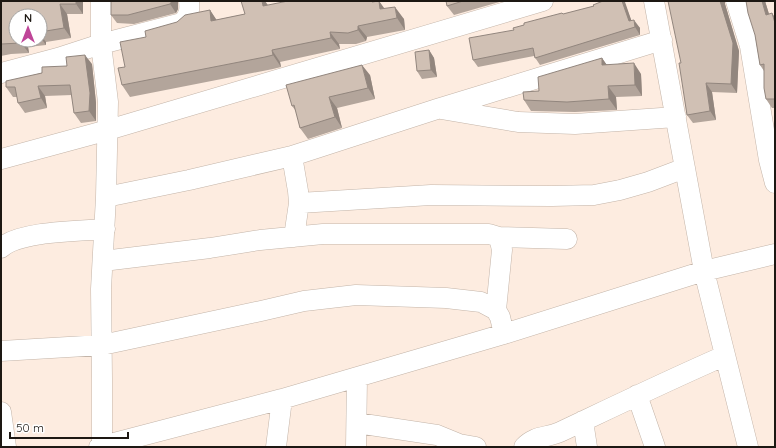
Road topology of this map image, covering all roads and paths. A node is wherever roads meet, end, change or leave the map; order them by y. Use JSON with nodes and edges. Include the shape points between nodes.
{"nodes":[{"id":1,"x":101,"y":1,"type":"edge"},
{"id":2,"x":189,"y":1,"type":"edge"},
{"id":3,"x":543,"y":1,"type":"edge"},
{"id":4,"x":654,"y":1,"type":"edge"},
{"id":5,"x":736,"y":1,"type":"edge"},
{"id":6,"x":662,"y":40,"type":"junction"},
{"id":7,"x":101,"y":44,"type":"junction"},
{"id":8,"x":1,"y":73,"type":"edge"},
{"id":9,"x":437,"y":109,"type":"junction"},
{"id":10,"x":676,"y":117,"type":"junction"},
{"id":11,"x":108,"y":130,"type":"junction"},
{"id":12,"x":292,"y":156,"type":"junction"},
{"id":13,"x":1,"y":159,"type":"edge"},
{"id":14,"x":685,"y":168,"type":"junction"},
{"id":15,"x":775,"y":183,"type":"edge"},
{"id":16,"x":106,"y":197,"type":"junction"},
{"id":17,"x":299,"y":203,"type":"junction"},
{"id":18,"x":105,"y":229,"type":"junction"},
{"id":19,"x":294,"y":237,"type":"junction"},
{"id":20,"x":499,"y":237,"type":"junction"},
{"id":21,"x":567,"y":239,"type":"dead end"},
{"id":22,"x":1,"y":248,"type":"edge"},
{"id":23,"x":775,"y":254,"type":"edge"},
{"id":24,"x":103,"y":261,"type":"junction"},
{"id":25,"x":704,"y":271,"type":"junction"},
{"id":26,"x":496,"y":310,"type":"junction"},
{"id":27,"x":504,"y":334,"type":"junction"},
{"id":28,"x":102,"y":345,"type":"junction"},
{"id":29,"x":1,"y":350,"type":"edge"},
{"id":30,"x":724,"y":356,"type":"junction"},
{"id":31,"x":357,"y":378,"type":"junction"},
{"id":32,"x":637,"y":395,"type":"junction"},
{"id":33,"x":282,"y":399,"type":"junction"},
{"id":34,"x":1,"y":412,"type":"edge"},
{"id":35,"x":583,"y":421,"type":"junction"},
{"id":36,"x":356,"y":423,"type":"junction"},
{"id":37,"x":464,"y":446,"type":"edge"},
{"id":38,"x":6,"y":447,"type":"edge"},
{"id":39,"x":101,"y":447,"type":"edge"},
{"id":40,"x":276,"y":447,"type":"edge"},
{"id":41,"x":356,"y":447,"type":"edge"},
{"id":42,"x":524,"y":447,"type":"edge"},
{"id":43,"x":587,"y":447,"type":"edge"},
{"id":44,"x":655,"y":447,"type":"edge"},
{"id":45,"x":748,"y":447,"type":"edge"}],
"edges":[{"from":1,"to":7,"type":"street"},
{"from":2,"to":7,"type":"street","via":[[188,16],[182,23]]},
{"from":3,"to":11,"type":"street"},
{"from":4,"to":6,"type":"street"},
{"from":5,"to":15,"type":"street","via":[[750,46]]},
{"from":6,"to":9,"type":"street"},
{"from":6,"to":10,"type":"street"},
{"from":7,"to":8,"type":"street"},
{"from":7,"to":11,"type":"street","via":[[108,102]]},
{"from":9,"to":10,"type":"street","via":[[539,123],[575,124]]},
{"from":9,"to":12,"type":"street"},
{"from":10,"to":14,"type":"street"},
{"from":11,"to":13,"type":"street"},
{"from":11,"to":16,"type":"street"},
{"from":12,"to":16,"type":"street"},
{"from":12,"to":17,"type":"street"},
{"from":14,"to":17,"type":"street","via":[[620,190],[594,194],[431,195]]},
{"from":14,"to":25,"type":"street"},
{"from":16,"to":18,"type":"street"},
{"from":17,"to":19,"type":"street"},
{"from":18,"to":22,"type":"street","via":[[26,237],[6,243]]},
{"from":18,"to":24,"type":"street"},
{"from":19,"to":20,"type":"street","via":[[323,234],[490,234]]},
{"from":19,"to":24,"type":"street"},
{"from":20,"to":21,"type":"street"},
{"from":20,"to":26,"type":"street","via":[[502,250]]},
{"from":23,"to":25,"type":"street"},
{"from":24,"to":28,"type":"street"},
{"from":25,"to":27,"type":"street"},
{"from":25,"to":30,"type":"street"},
{"from":26,"to":27,"type":"street"},
{"from":26,"to":28,"type":"street","via":[[481,302],[446,298],[356,295],[304,301]]},
{"from":27,"to":31,"type":"street"},
{"from":28,"to":29,"type":"street"},
{"from":28,"to":39,"type":"street"},
{"from":30,"to":32,"type":"street"},
{"from":30,"to":45,"type":"street"},
{"from":31,"to":33,"type":"street"},
{"from":31,"to":36,"type":"street"},
{"from":32,"to":35,"type":"street"},
{"from":32,"to":44,"type":"street"},
{"from":33,"to":39,"type":"street"},
{"from":33,"to":40,"type":"street"},
{"from":34,"to":38,"type":"street"},
{"from":35,"to":42,"type":"street","via":[[557,434],[530,441]]},
{"from":35,"to":43,"type":"street"},
{"from":36,"to":37,"type":"street","via":[[437,435]]},
{"from":36,"to":41,"type":"street"}]}
